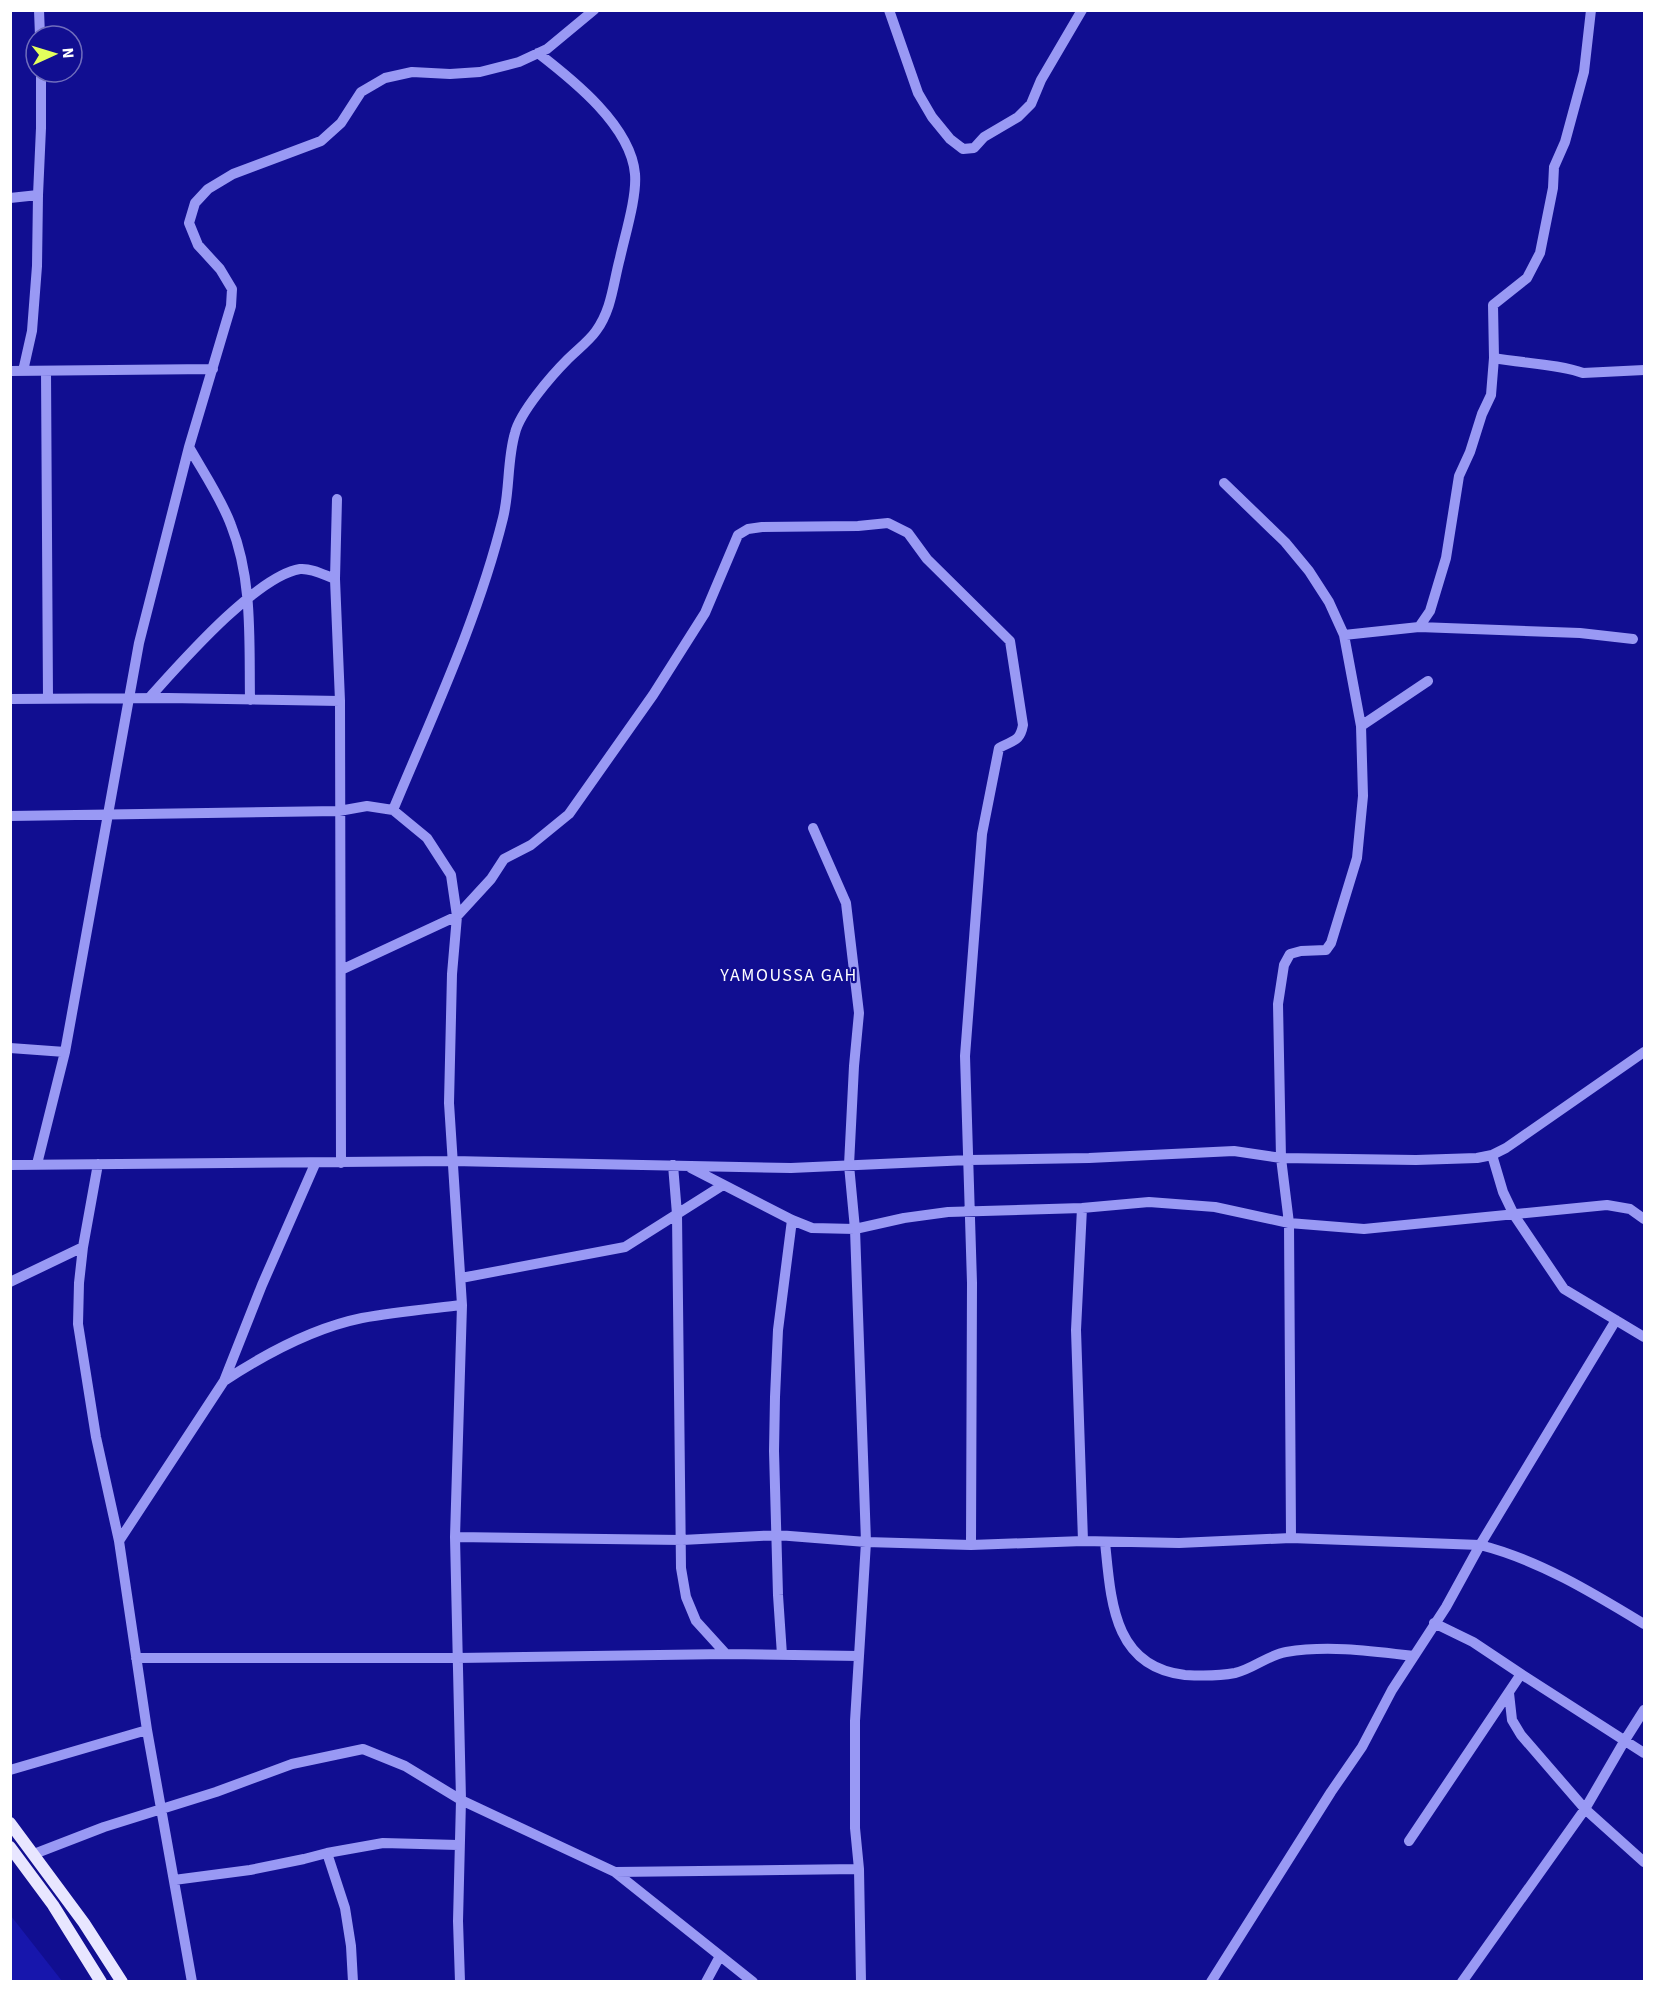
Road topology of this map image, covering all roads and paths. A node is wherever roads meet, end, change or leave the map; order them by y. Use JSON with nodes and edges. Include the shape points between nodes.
{"nodes":[{"id":1,"x":594,"y":10,"type":"edge"},
{"id":2,"x":888,"y":10,"type":"edge"},
{"id":3,"x":1082,"y":10,"type":"edge"},
{"id":4,"x":1591,"y":10,"type":"edge"},
{"id":5,"x":538,"y":54,"type":"junction"},
{"id":6,"x":41,"y":84,"type":"edge"},
{"id":7,"x":38,"y":195,"type":"junction"},
{"id":8,"x":10,"y":198,"type":"edge"},
{"id":9,"x":1494,"y":358,"type":"junction"},
{"id":10,"x":213,"y":369,"type":"junction"},
{"id":11,"x":45,"y":370,"type":"junction"},
{"id":12,"x":1644,"y":370,"type":"edge"},
{"id":13,"x":10,"y":371,"type":"edge"},
{"id":14,"x":23,"y":371,"type":"junction"},
{"id":15,"x":189,"y":447,"type":"junction"},
{"id":16,"x":1224,"y":483,"type":"dead end"},
{"id":17,"x":337,"y":500,"type":"dead end"},
{"id":18,"x":335,"y":579,"type":"junction"},
{"id":19,"x":248,"y":599,"type":"junction"},
{"id":20,"x":1419,"y":627,"type":"junction"},
{"id":21,"x":1344,"y":635,"type":"junction"},
{"id":22,"x":1633,"y":639,"type":"dead end"},
{"id":23,"x":1428,"y":681,"type":"dead end"},
{"id":24,"x":48,"y":698,"type":"junction"},
{"id":25,"x":128,"y":698,"type":"junction"},
{"id":26,"x":149,"y":698,"type":"junction"},
{"id":27,"x":10,"y":699,"type":"edge"},
{"id":28,"x":250,"y":700,"type":"junction"},
{"id":29,"x":340,"y":701,"type":"junction"},
{"id":30,"x":1361,"y":726,"type":"junction"},
{"id":31,"x":393,"y":810,"type":"junction"},
{"id":32,"x":339,"y":811,"type":"junction"},
{"id":33,"x":10,"y":816,"type":"edge"},
{"id":34,"x":108,"y":816,"type":"junction"},
{"id":35,"x":813,"y":828,"type":"dead end"},
{"id":36,"x":457,"y":916,"type":"junction"},
{"id":37,"x":341,"y":970,"type":"junction"},
{"id":38,"x":10,"y":1048,"type":"edge"},
{"id":39,"x":65,"y":1052,"type":"junction"},
{"id":40,"x":1644,"y":1052,"type":"edge"},
{"id":41,"x":1492,"y":1155,"type":"junction"},
{"id":42,"x":1281,"y":1158,"type":"junction"},
{"id":43,"x":969,"y":1160,"type":"junction"},
{"id":44,"x":453,"y":1161,"type":"junction"},
{"id":45,"x":341,"y":1163,"type":"junction"},
{"id":46,"x":37,"y":1164,"type":"junction"},
{"id":47,"x":98,"y":1164,"type":"junction"},
{"id":48,"x":315,"y":1164,"type":"junction"},
{"id":49,"x":10,"y":1165,"type":"edge"},
{"id":50,"x":673,"y":1165,"type":"junction"},
{"id":51,"x":849,"y":1165,"type":"junction"},
{"id":52,"x":688,"y":1166,"type":"junction"},
{"id":53,"x":723,"y":1185,"type":"junction"},
{"id":54,"x":1082,"y":1208,"type":"junction"},
{"id":55,"x":970,"y":1212,"type":"junction"},
{"id":56,"x":677,"y":1214,"type":"junction"},
{"id":57,"x":1514,"y":1215,"type":"junction"},
{"id":58,"x":1644,"y":1219,"type":"edge"},
{"id":59,"x":792,"y":1220,"type":"junction"},
{"id":60,"x":1289,"y":1223,"type":"junction"},
{"id":61,"x":855,"y":1229,"type":"junction"},
{"id":62,"x":83,"y":1246,"type":"junction"},
{"id":63,"x":461,"y":1278,"type":"junction"},
{"id":64,"x":10,"y":1282,"type":"edge"},
{"id":65,"x":462,"y":1305,"type":"junction"},
{"id":66,"x":1616,"y":1320,"type":"junction"},
{"id":67,"x":1644,"y":1337,"type":"edge"},
{"id":68,"x":224,"y":1381,"type":"junction"},
{"id":69,"x":777,"y":1535,"type":"junction"},
{"id":70,"x":455,"y":1537,"type":"junction"},
{"id":71,"x":1291,"y":1538,"type":"junction"},
{"id":72,"x":682,"y":1540,"type":"junction"},
{"id":73,"x":119,"y":1541,"type":"junction"},
{"id":74,"x":1083,"y":1541,"type":"junction"},
{"id":75,"x":866,"y":1542,"type":"junction"},
{"id":76,"x":1105,"y":1542,"type":"junction"},
{"id":77,"x":971,"y":1545,"type":"junction"},
{"id":78,"x":1480,"y":1545,"type":"junction"},
{"id":79,"x":1434,"y":1623,"type":"junction"},
{"id":80,"x":1644,"y":1624,"type":"edge"},
{"id":81,"x":726,"y":1654,"type":"junction"},
{"id":82,"x":782,"y":1655,"type":"junction"},
{"id":83,"x":859,"y":1656,"type":"junction"},
{"id":84,"x":1413,"y":1656,"type":"junction"},
{"id":85,"x":136,"y":1658,"type":"junction"},
{"id":86,"x":458,"y":1658,"type":"junction"},
{"id":87,"x":1521,"y":1674,"type":"junction"},
{"id":88,"x":1509,"y":1693,"type":"junction"},
{"id":89,"x":1644,"y":1710,"type":"edge"},
{"id":90,"x":147,"y":1730,"type":"junction"},
{"id":91,"x":1625,"y":1740,"type":"junction"},
{"id":92,"x":1644,"y":1753,"type":"edge"},
{"id":93,"x":10,"y":1770,"type":"edge"},
{"id":94,"x":461,"y":1800,"type":"junction"},
{"id":95,"x":160,"y":1809,"type":"junction"},
{"id":96,"x":1585,"y":1809,"type":"junction"},
{"id":97,"x":10,"y":1823,"type":"edge"},
{"id":98,"x":1409,"y":1840,"type":"dead end"},
{"id":99,"x":458,"y":1845,"type":"junction"},
{"id":100,"x":10,"y":1847,"type":"edge"},
{"id":101,"x":327,"y":1852,"type":"junction"},
{"id":102,"x":34,"y":1854,"type":"junction"},
{"id":103,"x":1644,"y":1862,"type":"edge"},
{"id":104,"x":859,"y":1869,"type":"junction"},
{"id":105,"x":615,"y":1872,"type":"junction"},
{"id":106,"x":174,"y":1880,"type":"junction"},
{"id":107,"x":720,"y":1956,"type":"junction"},
{"id":108,"x":101,"y":1982,"type":"edge"},
{"id":109,"x":122,"y":1982,"type":"edge"},
{"id":110,"x":192,"y":1982,"type":"edge"},
{"id":111,"x":353,"y":1982,"type":"edge"},
{"id":112,"x":460,"y":1982,"type":"edge"},
{"id":113,"x":706,"y":1982,"type":"edge"},
{"id":114,"x":753,"y":1982,"type":"edge"},
{"id":115,"x":861,"y":1982,"type":"edge"},
{"id":116,"x":1211,"y":1982,"type":"edge"},
{"id":117,"x":1462,"y":1982,"type":"edge"}],
"edges":[{"from":1,"to":5,"type":"street"},
{"from":2,"to":3,"type":"street","via":[[918,93],[932,117],[963,149],[974,148],[1032,104],[1041,80]]},
{"from":4,"to":9,"type":"street","via":[[1584,72],[1554,167],[1539,253],[1527,278],[1493,305]]},
{"from":5,"to":10,"type":"street","via":[[480,72],[412,72],[385,78],[361,92],[341,123],[321,141],[233,174],[208,189],[195,203],[189,223],[198,245],[220,268],[232,289]]},
{"from":5,"to":31,"type":"street","via":[[574,81],[627,145],[635,174],[630,214],[610,305],[596,332],[531,403],[515,432],[504,516],[462,649]]},
{"from":6,"to":7,"type":"street"},
{"from":7,"to":8,"type":"street"},
{"from":7,"to":14,"type":"street","via":[[32,331]]},
{"from":9,"to":12,"type":"street","via":[[1583,373]]},
{"from":9,"to":20,"type":"street","via":[[1491,395],[1460,476],[1446,558],[1430,611]]},
{"from":10,"to":11,"type":"street"},
{"from":10,"to":15,"type":"street"},
{"from":11,"to":14,"type":"street"},
{"from":11,"to":24,"type":"street"},
{"from":13,"to":14,"type":"street"},
{"from":15,"to":19,"type":"street","via":[[231,524]]},
{"from":15,"to":25,"type":"street"},
{"from":16,"to":21,"type":"street","via":[[1309,571]]},
{"from":17,"to":18,"type":"street"},
{"from":18,"to":19,"type":"street","via":[[309,569],[298,570]]},
{"from":18,"to":29,"type":"street"},
{"from":19,"to":26,"type":"street","via":[[197,645]]},
{"from":19,"to":28,"type":"street"},
{"from":20,"to":21,"type":"street"},
{"from":20,"to":22,"type":"street","via":[[1580,633]]},
{"from":21,"to":30,"type":"street"},
{"from":23,"to":30,"type":"street"},
{"from":24,"to":25,"type":"street"},
{"from":24,"to":27,"type":"street"},
{"from":25,"to":26,"type":"street"},
{"from":25,"to":34,"type":"street"},
{"from":26,"to":28,"type":"street"},
{"from":28,"to":29,"type":"street"},
{"from":29,"to":32,"type":"street"},
{"from":30,"to":42,"type":"street","via":[[1363,796],[1357,858],[1331,943],[1326,950],[1290,954],[1284,965],[1278,1004]]},
{"from":31,"to":32,"type":"street","via":[[367,806]]},
{"from":31,"to":36,"type":"street","via":[[427,838],[451,875]]},
{"from":32,"to":34,"type":"street"},
{"from":32,"to":37,"type":"street"},
{"from":33,"to":34,"type":"street"},
{"from":34,"to":39,"type":"street"},
{"from":35,"to":51,"type":"street","via":[[846,903],[854,955],[859,1013]]},
{"from":36,"to":37,"type":"street"},
{"from":36,"to":43,"type":"street","via":[[504,859],[531,845],[568,814],[653,695],[705,613],[738,535],[748,529],[888,523],[908,533],[927,559],[1010,641],[1023,725],[1017,740],[999,748],[982,834],[965,1056]]},
{"from":36,"to":44,"type":"street","via":[[449,1103]]},
{"from":37,"to":45,"type":"street"},
{"from":38,"to":39,"type":"street"},
{"from":39,"to":46,"type":"street"},
{"from":40,"to":41,"type":"street"},
{"from":41,"to":42,"type":"street","via":[[1416,1160]]},
{"from":41,"to":57,"type":"street"},
{"from":42,"to":43,"type":"street","via":[[1234,1151]]},
{"from":42,"to":60,"type":"street"},
{"from":43,"to":51,"type":"street"},
{"from":43,"to":55,"type":"street"},
{"from":44,"to":45,"type":"street"},
{"from":44,"to":50,"type":"street"},
{"from":44,"to":63,"type":"street"},
{"from":45,"to":48,"type":"street"},
{"from":46,"to":47,"type":"street"},
{"from":46,"to":49,"type":"street"},
{"from":47,"to":48,"type":"street"},
{"from":47,"to":62,"type":"street"},
{"from":48,"to":68,"type":"street"},
{"from":50,"to":52,"type":"street"},
{"from":50,"to":56,"type":"street"},
{"from":51,"to":52,"type":"street"},
{"from":51,"to":61,"type":"street"},
{"from":52,"to":53,"type":"street"},
{"from":53,"to":56,"type":"street"},
{"from":53,"to":59,"type":"street"},
{"from":54,"to":55,"type":"street"},
{"from":54,"to":60,"type":"street","via":[[1168,1202],[1215,1207]]},
{"from":54,"to":74,"type":"street","via":[[1076,1330]]},
{"from":55,"to":61,"type":"street","via":[[904,1218]]},
{"from":55,"to":77,"type":"street"},
{"from":56,"to":63,"type":"street","via":[[625,1246]]},
{"from":56,"to":72,"type":"street"},
{"from":57,"to":58,"type":"street","via":[[1607,1205],[1630,1209]]},
{"from":57,"to":60,"type":"street","via":[[1364,1229]]},
{"from":57,"to":66,"type":"street","via":[[1564,1289]]},
{"from":59,"to":61,"type":"street","via":[[812,1228]]},
{"from":59,"to":69,"type":"street","via":[[778,1330],[774,1451]]},
{"from":60,"to":71,"type":"street"},
{"from":61,"to":75,"type":"street"},
{"from":62,"to":64,"type":"street"},
{"from":62,"to":73,"type":"street","via":[[78,1324],[96,1437]]},
{"from":63,"to":65,"type":"street"},
{"from":65,"to":68,"type":"street","via":[[359,1318],[265,1354]]},
{"from":65,"to":70,"type":"street"},
{"from":66,"to":67,"type":"street"},
{"from":66,"to":78,"type":"street"},
{"from":68,"to":73,"type":"street"},
{"from":69,"to":72,"type":"street"},
{"from":69,"to":75,"type":"street"},
{"from":69,"to":82,"type":"street"},
{"from":70,"to":72,"type":"street"},
{"from":70,"to":86,"type":"street"},
{"from":71,"to":76,"type":"street"},
{"from":71,"to":78,"type":"street"},
{"from":72,"to":81,"type":"street","via":[[686,1598],[696,1621]]},
{"from":73,"to":85,"type":"street"},
{"from":74,"to":76,"type":"street"},
{"from":74,"to":77,"type":"street"},
{"from":75,"to":77,"type":"street"},
{"from":75,"to":83,"type":"street"},
{"from":76,"to":84,"type":"street","via":[[1120,1629],[1144,1662],[1168,1673],[1203,1676],[1237,1672],[1284,1652],[1320,1649]]},
{"from":78,"to":79,"type":"street"},
{"from":78,"to":80,"type":"street","via":[[1496,1548],[1562,1577]]},
{"from":79,"to":84,"type":"street"},
{"from":79,"to":87,"type":"street","via":[[1473,1642]]},
{"from":81,"to":82,"type":"street"},
{"from":81,"to":86,"type":"street"},
{"from":82,"to":83,"type":"street"},
{"from":83,"to":104,"type":"street","via":[[855,1828]]},
{"from":84,"to":116,"type":"street","via":[[1362,1747]]},
{"from":85,"to":86,"type":"street"},
{"from":85,"to":90,"type":"street"},
{"from":86,"to":94,"type":"street"},
{"from":87,"to":88,"type":"street"},
{"from":87,"to":91,"type":"street"},
{"from":88,"to":96,"type":"street","via":[[1512,1720],[1521,1734]]},
{"from":88,"to":98,"type":"street"},
{"from":89,"to":91,"type":"street"},
{"from":90,"to":93,"type":"street"},
{"from":90,"to":95,"type":"street"},
{"from":91,"to":92,"type":"street"},
{"from":91,"to":96,"type":"street"},
{"from":94,"to":95,"type":"street","via":[[405,1766],[363,1749],[292,1764]]},
{"from":94,"to":99,"type":"street"},
{"from":94,"to":105,"type":"street"},
{"from":95,"to":102,"type":"street"},
{"from":95,"to":106,"type":"street"},
{"from":96,"to":103,"type":"street"},
{"from":96,"to":117,"type":"street"},
{"from":97,"to":102,"type":"main road"},
{"from":99,"to":101,"type":"street","via":[[383,1843]]},
{"from":99,"to":112,"type":"street"},
{"from":100,"to":108,"type":"main road","via":[[53,1905]]},
{"from":101,"to":106,"type":"street","via":[[250,1870]]},
{"from":101,"to":111,"type":"street","via":[[345,1908]]},
{"from":102,"to":109,"type":"main road"},
{"from":104,"to":105,"type":"street"},
{"from":104,"to":115,"type":"street"},
{"from":105,"to":107,"type":"street"},
{"from":106,"to":110,"type":"street"},
{"from":107,"to":113,"type":"street"},
{"from":107,"to":114,"type":"street"}]}
